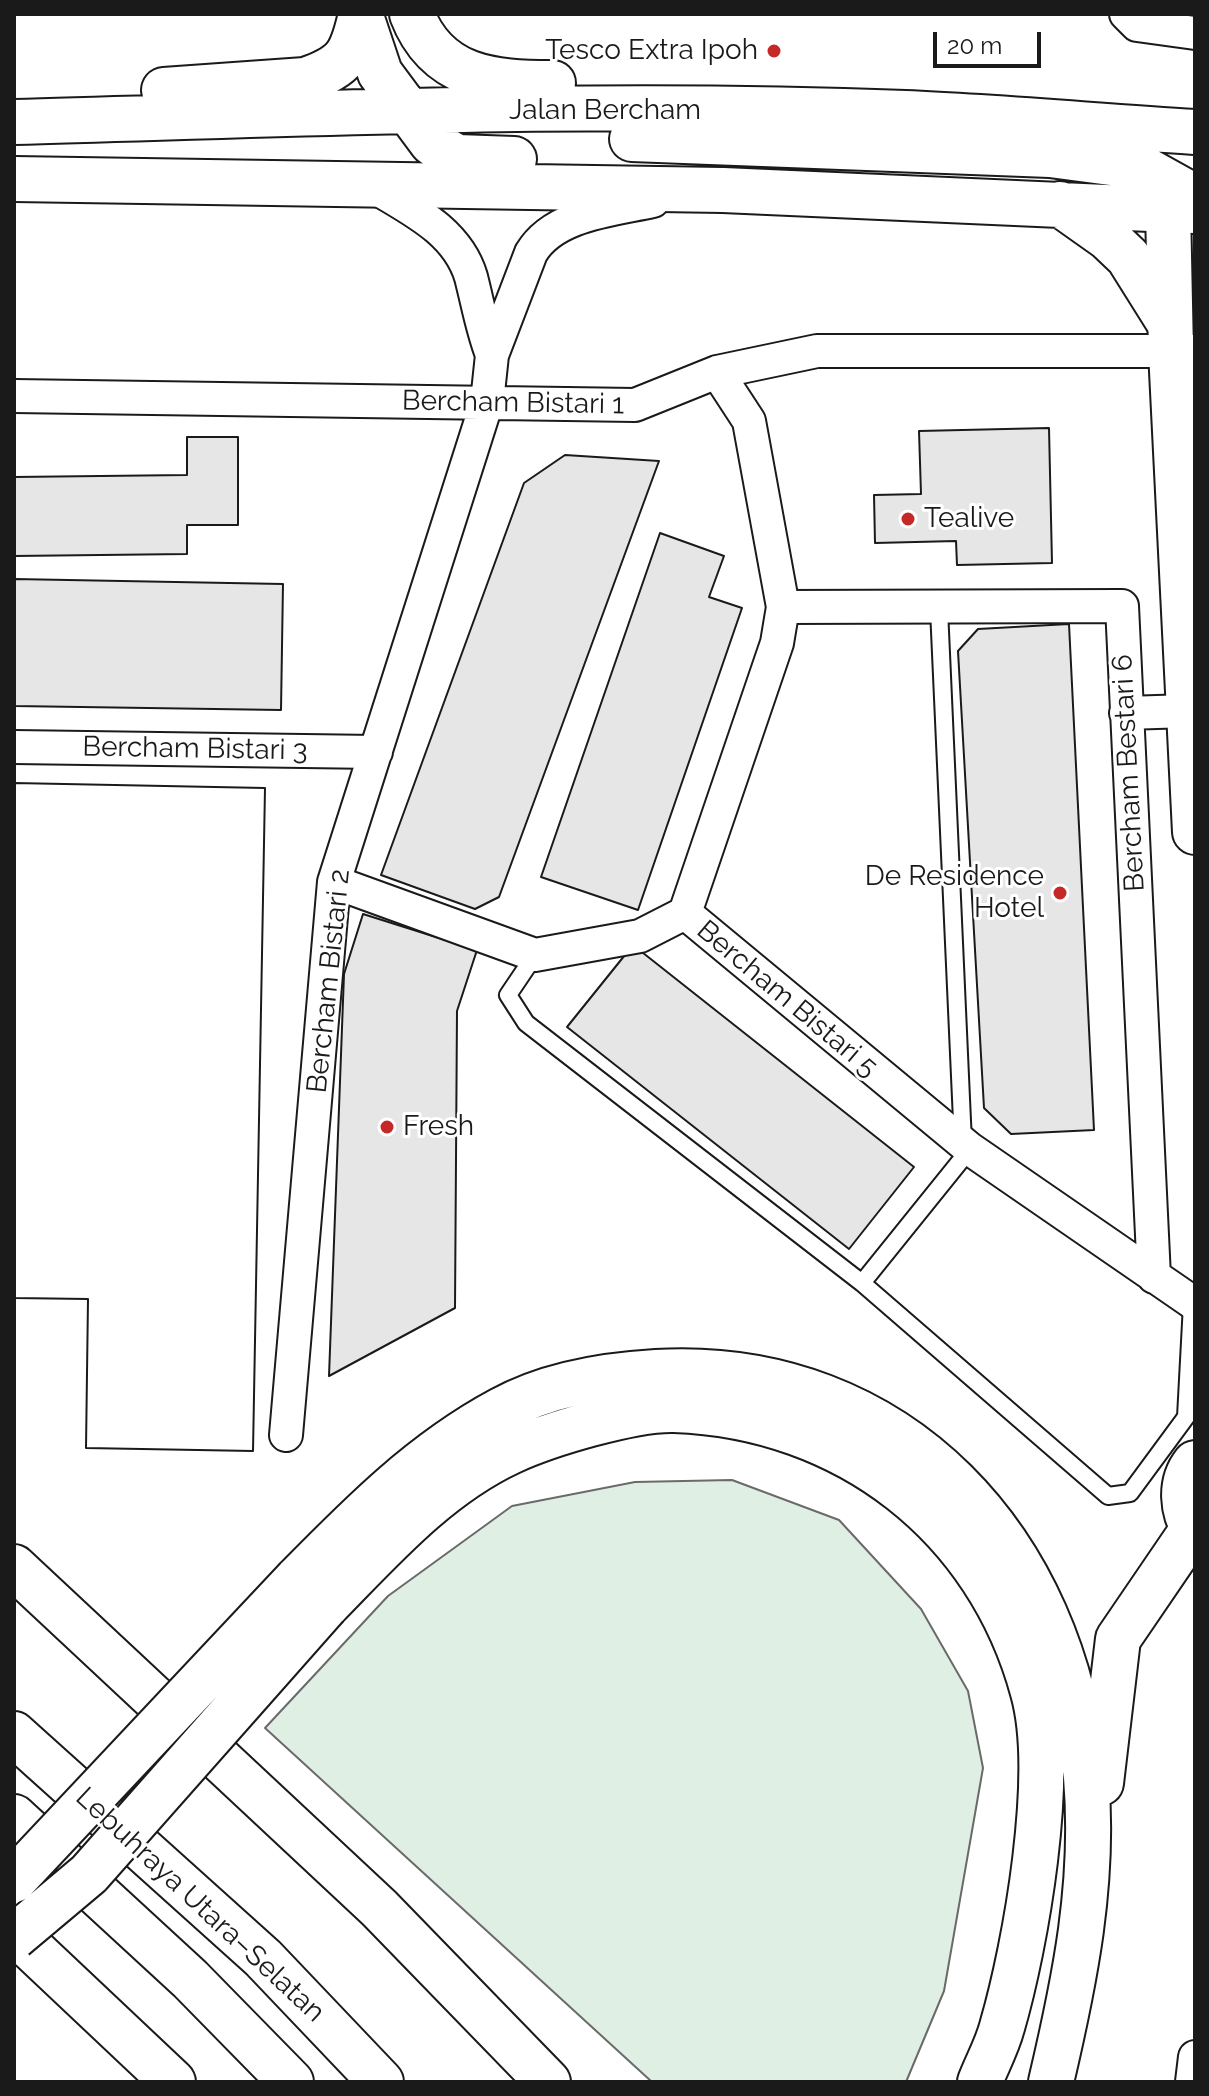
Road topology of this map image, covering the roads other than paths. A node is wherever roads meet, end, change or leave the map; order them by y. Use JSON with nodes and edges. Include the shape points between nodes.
{"nodes":[{"id":1,"x":412,"y":14,"type":"edge"},
{"id":2,"x":1126,"y":14,"type":"edge"},
{"id":3,"x":361,"y":15,"type":"edge"},
{"id":4,"x":1195,"y":33,"type":"edge"},
{"id":5,"x":14,"y":104,"type":"edge"},
{"id":6,"x":406,"y":111,"type":"junction"},
{"id":7,"x":484,"y":112,"type":"junction"},
{"id":8,"x":904,"y":113,"type":"junction"},
{"id":9,"x":14,"y":122,"type":"edge"},
{"id":10,"x":1195,"y":132,"type":"edge"},
{"id":11,"x":14,"y":179,"type":"edge"},
{"id":12,"x":371,"y":185,"type":"junction"},
{"id":13,"x":712,"y":190,"type":"junction"},
{"id":14,"x":1180,"y":198,"type":"edge"},
{"id":15,"x":1060,"y":204,"type":"junction"},
{"id":16,"x":1179,"y":342,"type":"edge"},
{"id":17,"x":492,"y":355,"type":"junction"},
{"id":18,"x":717,"y":372,"type":"junction"},
{"id":19,"x":14,"y":396,"type":"edge"},
{"id":20,"x":487,"y":402,"type":"junction"},
{"id":21,"x":783,"y":607,"type":"junction"},
{"id":22,"x":939,"y":609,"type":"junction"},
{"id":23,"x":1188,"y":711,"type":"junction"},
{"id":24,"x":1126,"y":713,"type":"junction"},
{"id":25,"x":14,"y":747,"type":"edge"},
{"id":26,"x":376,"y":752,"type":"junction"},
{"id":27,"x":1195,"y":832,"type":"edge"},
{"id":28,"x":334,"y":882,"type":"junction"},
{"id":29,"x":685,"y":913,"type":"junction"},
{"id":30,"x":535,"y":955,"type":"junction"},
{"id":31,"x":966,"y":1147,"type":"junction"},
{"id":32,"x":1154,"y":1277,"type":"junction"},
{"id":33,"x":862,"y":1283,"type":"junction"},
{"id":34,"x":1194,"y":1304,"type":"edge"},
{"id":35,"x":286,"y":1435,"type":"dead end"},
{"id":36,"x":1195,"y":1463,"type":"edge"},
{"id":37,"x":1194,"y":1530,"type":"edge"},
{"id":38,"x":14,"y":1567,"type":"edge"},
{"id":39,"x":311,"y":1592,"type":"junction"},
{"id":40,"x":14,"y":1734,"type":"edge"},
{"id":41,"x":14,"y":1817,"type":"edge"},
{"id":42,"x":1089,"y":1877,"type":"junction"},
{"id":43,"x":14,"y":1880,"type":"edge"},
{"id":44,"x":14,"y":1935,"type":"edge"},
{"id":45,"x":505,"y":2034,"type":"junction"},
{"id":46,"x":1195,"y":2057,"type":"edge"},
{"id":47,"x":173,"y":2082,"type":"edge"},
{"id":48,"x":291,"y":2082,"type":"edge"},
{"id":49,"x":381,"y":2082,"type":"edge"},
{"id":50,"x":548,"y":2082,"type":"edge"},
{"id":51,"x":575,"y":2082,"type":"edge"},
{"id":52,"x":980,"y":2082,"type":"edge"},
{"id":53,"x":1051,"y":2082,"type":"edge"},
{"id":54,"x":1192,"y":2082,"type":"edge"}],
"edges":[{"from":1,"to":8,"type":"main road","via":[[442,57],[498,83],[666,81],[850,91]]},
{"from":2,"to":4,"type":"street","via":[[1137,25]]},
{"from":3,"to":5,"type":"main road","via":[[345,60],[305,80]]},
{"from":3,"to":6,"type":"main road","via":[[380,73]]},
{"from":6,"to":7,"type":"main road","name":"Jalan Bercham"},
{"from":6,"to":9,"type":"main road","name":"Jalan Bercham"},
{"from":6,"to":13,"type":"main road","via":[[432,143],[457,157],[643,165]]},
{"from":7,"to":8,"type":"main road","name":"Jalan Bercham"},
{"from":7,"to":14,"type":"main road","via":[[599,136],[1050,155],[1141,167]]},
{"from":8,"to":10,"type":"main road","name":"Jalan Bercham"},
{"from":11,"to":12,"type":"main road"},
{"from":12,"to":13,"type":"main road"},
{"from":12,"to":17,"type":"street","name":"Bercham Bistari 2","via":[[450,239],[470,276]]},
{"from":13,"to":15,"type":"main road"},
{"from":13,"to":17,"type":"street","name":"Bercham Bistari 2","via":[[581,217],[539,239]]},
{"from":14,"to":15,"type":"main road"},
{"from":14,"to":16,"type":"main road"},
{"from":15,"to":16,"type":"main road","via":[[1128,257]]},
{"from":16,"to":18,"type":"street","name":"Bercham Bistari 1","via":[[817,351]]},
{"from":16,"to":23,"type":"main road"},
{"from":17,"to":20,"type":"street","name":"Bercham Bistari 2"},
{"from":18,"to":20,"type":"street","name":"Bercham Bistari 1","via":[[635,405]]},
{"from":18,"to":21,"type":"street","name":"Bercham Bistari 5","via":[[749,421]]},
{"from":19,"to":20,"type":"street","name":"Bercham Bistari 1"},
{"from":20,"to":26,"type":"street","name":"Bercham Bistari 2"},
{"from":21,"to":22,"type":"street","name":"Bercham Bestari 6"},
{"from":21,"to":29,"type":"street","name":"Bercham Bistari 5","via":[[777,643]]},
{"from":22,"to":24,"type":"street","name":"Bercham Bestari 6","via":[[1122,606]]},
{"from":22,"to":31,"type":"lane"},
{"from":23,"to":24,"type":"street"},
{"from":23,"to":27,"type":"main road"},
{"from":24,"to":32,"type":"street","name":"Bercham Bestari 6"},
{"from":25,"to":26,"type":"street","name":"Bercham Bistari 3"},
{"from":26,"to":28,"type":"street","name":"Bercham Bistari 2"},
{"from":28,"to":30,"type":"street"},
{"from":28,"to":35,"type":"street","name":"Bercham Bistari 2"},
{"from":29,"to":30,"type":"street","via":[[640,936]]},
{"from":29,"to":31,"type":"street","name":"Bercham Bistari 5"},
{"from":30,"to":33,"type":"lane","via":[[508,995],[526,1023]]},
{"from":31,"to":32,"type":"street","name":"Bercham Bistari 5"},
{"from":31,"to":33,"type":"lane"},
{"from":32,"to":34,"type":"street","name":"Bercham Bistari 5"},
{"from":33,"to":34,"type":"lane","via":[[1108,1496],[1120,1497],[1130,1493],[1186,1417]]},
{"from":36,"to":37,"type":"main road","via":[[1184,1489],[1185,1510]]},
{"from":37,"to":42,"type":"main road","via":[[1118,1639]]},
{"from":38,"to":45,"type":"main road","via":[[379,1908]]},
{"from":39,"to":42,"type":"main road","via":[[394,1481],[503,1409],[597,1376],[687,1371],[773,1379],[841,1402],[899,1434],[969,1494],[1010,1548],[1042,1603],[1071,1691],[1086,1776]]},
{"from":39,"to":43,"type":"main road","bridge":true},
{"from":39,"to":44,"type":"main road","bridge":true,"via":[[89,1874]]},
{"from":39,"to":52,"type":"main road","via":[[424,1507],[509,1452],[581,1426],[672,1410],[747,1420],[822,1440],[891,1481],[942,1526],[980,1572],[1034,1693],[1042,1763],[1037,1837],[1002,2028]]},
{"from":40,"to":49,"type":"main road","name":"Lebuhraya Utara–Selatan","via":[[263,1958]]},
{"from":41,"to":48,"type":"main road","via":[[190,1979]]},
{"from":42,"to":53,"type":"main road","via":[[1078,1965]]},
{"from":44,"to":47,"type":"main road"},
{"from":45,"to":50,"type":"main road"},
{"from":45,"to":51,"type":"main road"},
{"from":46,"to":54,"type":"street"}]}
